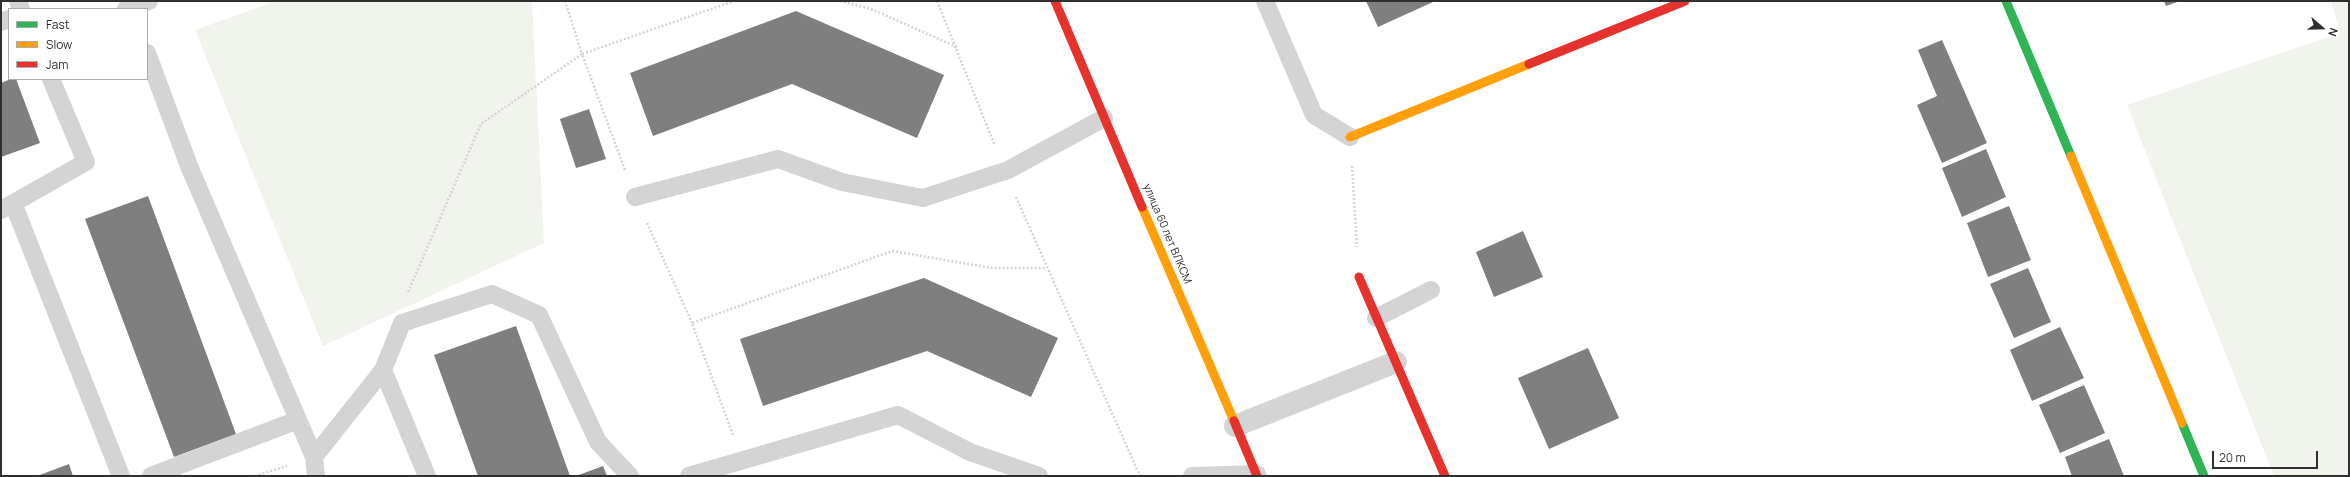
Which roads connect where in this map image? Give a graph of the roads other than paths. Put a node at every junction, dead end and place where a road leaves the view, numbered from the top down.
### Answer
1 (149, 1) edge
2 (1055, 1) edge
3 (1265, 1) edge
4 (1685, 1) edge
5 (2006, 1) edge
6 (129, 8) edge
7 (148, 56) edge
8 (51, 80) edge
9 (1104, 118) junction
10 (1350, 137) joint
11 (636, 197) road end
12 (7, 206) edge
13 (1359, 277) road end
14 (1431, 290) dead end
15 (1376, 318) junction
16 (1396, 362) junction
17 (383, 370) junction
18 (298, 420) junction
19 (1235, 426) junction
20 (314, 457) junction
21 (1257, 475) edge
22 (121, 476) edge
23 (151, 476) edge
24 (316, 476) edge
25 (426, 476) edge
26 (630, 476) edge
27 (689, 476) edge
28 (1039, 476) edge
29 (1192, 476) edge
30 (1445, 476) edge
31 (2204, 476) edge

1 - 6 lane
2 - 9 street, улица 60 лет ВЛКСМ
3 - 10 lane
4 - 10 street
5 - 31 street
7 - 18 lane
8 - 12 lane
9 - 11 lane
9 - 19 street, улица 60 лет ВЛКСМ
12 - 22 lane
13 - 15 street
14 - 15 lane
15 - 16 street
16 - 19 street
16 - 30 street
17 - 20 lane
17 - 25 lane
17 - 26 lane
18 - 20 lane
18 - 23 lane
19 - 21 street, улица 60 лет ВЛКСМ
20 - 24 lane
21 - 29 lane
27 - 28 lane

